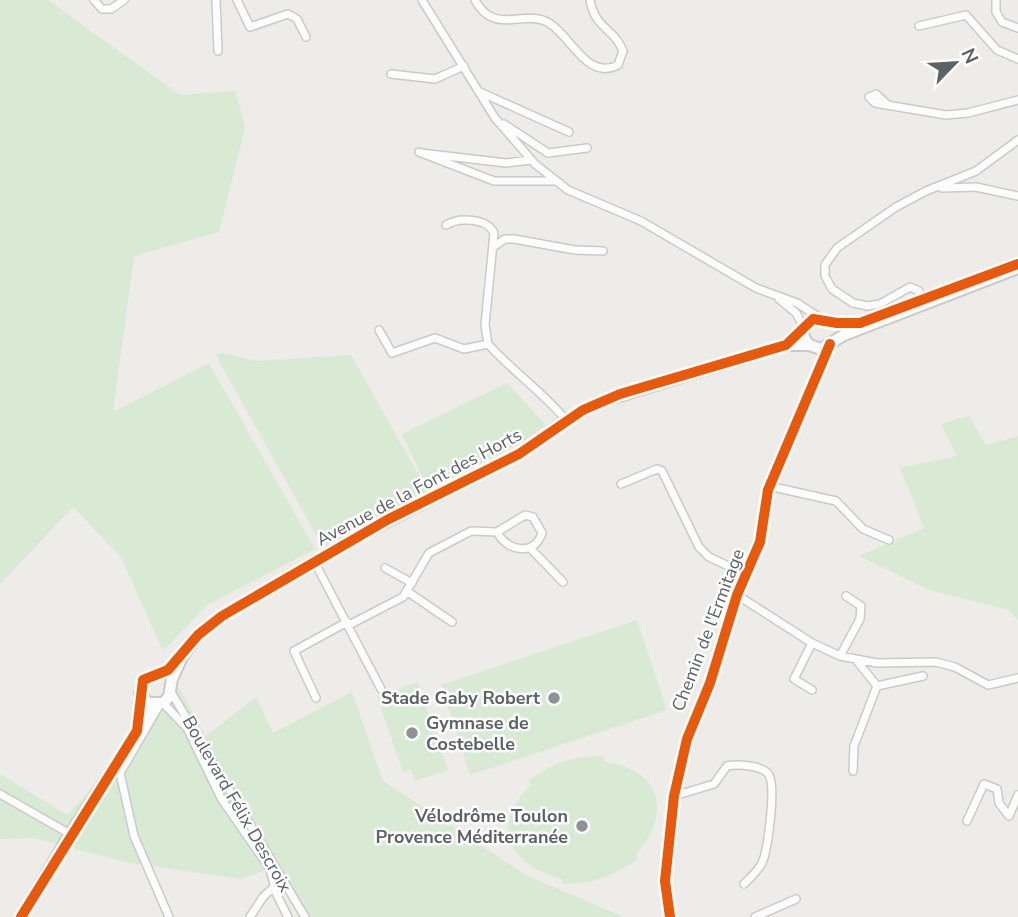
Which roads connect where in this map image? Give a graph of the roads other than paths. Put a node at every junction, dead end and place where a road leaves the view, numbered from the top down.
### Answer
1 (94, 0) edge
2 (124, 0) edge
3 (216, 0) edge
4 (237, 0) edge
5 (422, 0) edge
6 (475, 0) edge
7 (590, 0) edge
8 (996, 0) edge
9 (919, 26) dead end
10 (1018, 28) edge
11 (306, 37) dead end
12 (218, 51) dead end
13 (1018, 59) edge
14 (464, 66) junction
15 (391, 74) dead end
16 (479, 91) junction
17 (1018, 100) edge
18 (888, 105) dead end
19 (495, 118) junction
20 (569, 132) dead end
21 (1018, 141) edge
22 (587, 148) dead end
23 (531, 160) junction
24 (557, 181) junction
25 (938, 187) junction
26 (1018, 196) edge
27 (446, 225) dead end
28 (493, 247) junction
29 (603, 251) dead end
30 (1018, 266) edge
31 (778, 298) junction
32 (922, 300) junction
33 (894, 317) junction
34 (824, 319) junction
35 (804, 329) junction
36 (379, 330) dead end
37 (830, 343) junction
38 (488, 344) junction
39 (786, 345) junction
40 (812, 347) junction
41 (820, 365) junction
42 (566, 421) junction
43 (621, 484) dead end
44 (769, 486) junction
45 (497, 532) junction
46 (889, 540) dead end
47 (531, 550) junction
48 (315, 563) junction
49 (386, 568) dead end
50 (745, 574) junction
51 (563, 582) dead end
52 (412, 583) junction
53 (408, 592) junction
54 (737, 595) junction
55 (846, 596) dead end
56 (452, 622) dead end
57 (348, 624) junction
58 (812, 643) junction
59 (839, 656) junction
60 (182, 657) junction
61 (857, 661) junction
62 (159, 674) junction
63 (923, 676) dead end
64 (1018, 678) edge
65 (877, 686) junction
66 (171, 689) junction
67 (381, 689) dead end
68 (813, 690) dead end
69 (140, 693) junction
70 (316, 698) dead end
71 (159, 704) junction
72 (137, 731) junction
73 (853, 771) dead end
74 (0, 794) edge
75 (1018, 795) edge
76 (674, 796) junction
77 (967, 821) dead end
78 (70, 834) junction
79 (744, 884) dead end
80 (284, 885) junction
81 (274, 886) junction
82 (796, 899) dead end
83 (21, 917) edge
84 (169, 917) edge
85 (250, 917) edge
86 (288, 917) edge
87 (305, 917) edge
88 (670, 917) edge
89 (754, 917) edge

1 - 2 street
3 - 12 street
4 - 11 street
5 - 14 street
6 - 7 street
8 - 10 street
9 - 13 street
14 - 15 street
14 - 16 street
16 - 19 street
16 - 20 street
17 - 18 street
19 - 22 street
19 - 23 street
21 - 25 street
23 - 24 street
23 - 24 street
24 - 31 street
25 - 26 street
25 - 32 street
27 - 28 street
28 - 29 street
28 - 38 street
30 - 32 main road
30 - 33 main road
31 - 34 street
31 - 35 street
32 - 33 street
32 - 34 main road
33 - 37 main road
34 - 35 main road
34 - 37 main road
35 - 39 main road, Avenue de la Font des Horts
35 - 40 main road
36 - 38 street
37 - 40 main road
37 - 41 street, Chemin de l'Ermitage
38 - 42 street
39 - 40 main road, Avenue de la Font des Horts
39 - 42 main road, Avenue de la Font des Horts
40 - 41 street
41 - 44 street, Chemin de l'Ermitage
42 - 48 main road, Avenue de la Font des Horts
43 - 50 street
44 - 46 street
44 - 50 street, Chemin de l'Ermitage
45 - 47 street
45 - 47 street
45 - 52 street
47 - 51 street
48 - 57 street
48 - 60 main road, Avenue de la Font des Horts
49 - 52 street
50 - 54 street, Chemin de l'Ermitage
52 - 53 street
53 - 56 street
53 - 57 street
54 - 58 street
54 - 76 street, Chemin de l'Ermitage
55 - 59 street
57 - 67 street
57 - 70 street
58 - 59 street
58 - 68 street
59 - 61 street
60 - 62 main road, Avenue de la Font des Horts
60 - 66 main road, Avenue de la Font des Horts
61 - 64 street
61 - 65 street
62 - 66 main road
62 - 69 main road
63 - 65 street
65 - 73 street
66 - 71 main road
66 - 80 street, Boulevard Félix Descroix
69 - 71 main road
69 - 72 main road
71 - 72 main road
71 - 81 street, Boulevard Félix Descroix
71 - 84 street
72 - 78 main road
74 - 78 street
75 - 77 street
76 - 79 street
76 - 88 street, Chemin de l'Ermitage
78 - 83 main road
80 - 81 street
80 - 87 street, Boulevard Félix Descroix
81 - 85 street
81 - 86 street, Boulevard Félix Descroix
82 - 89 street

